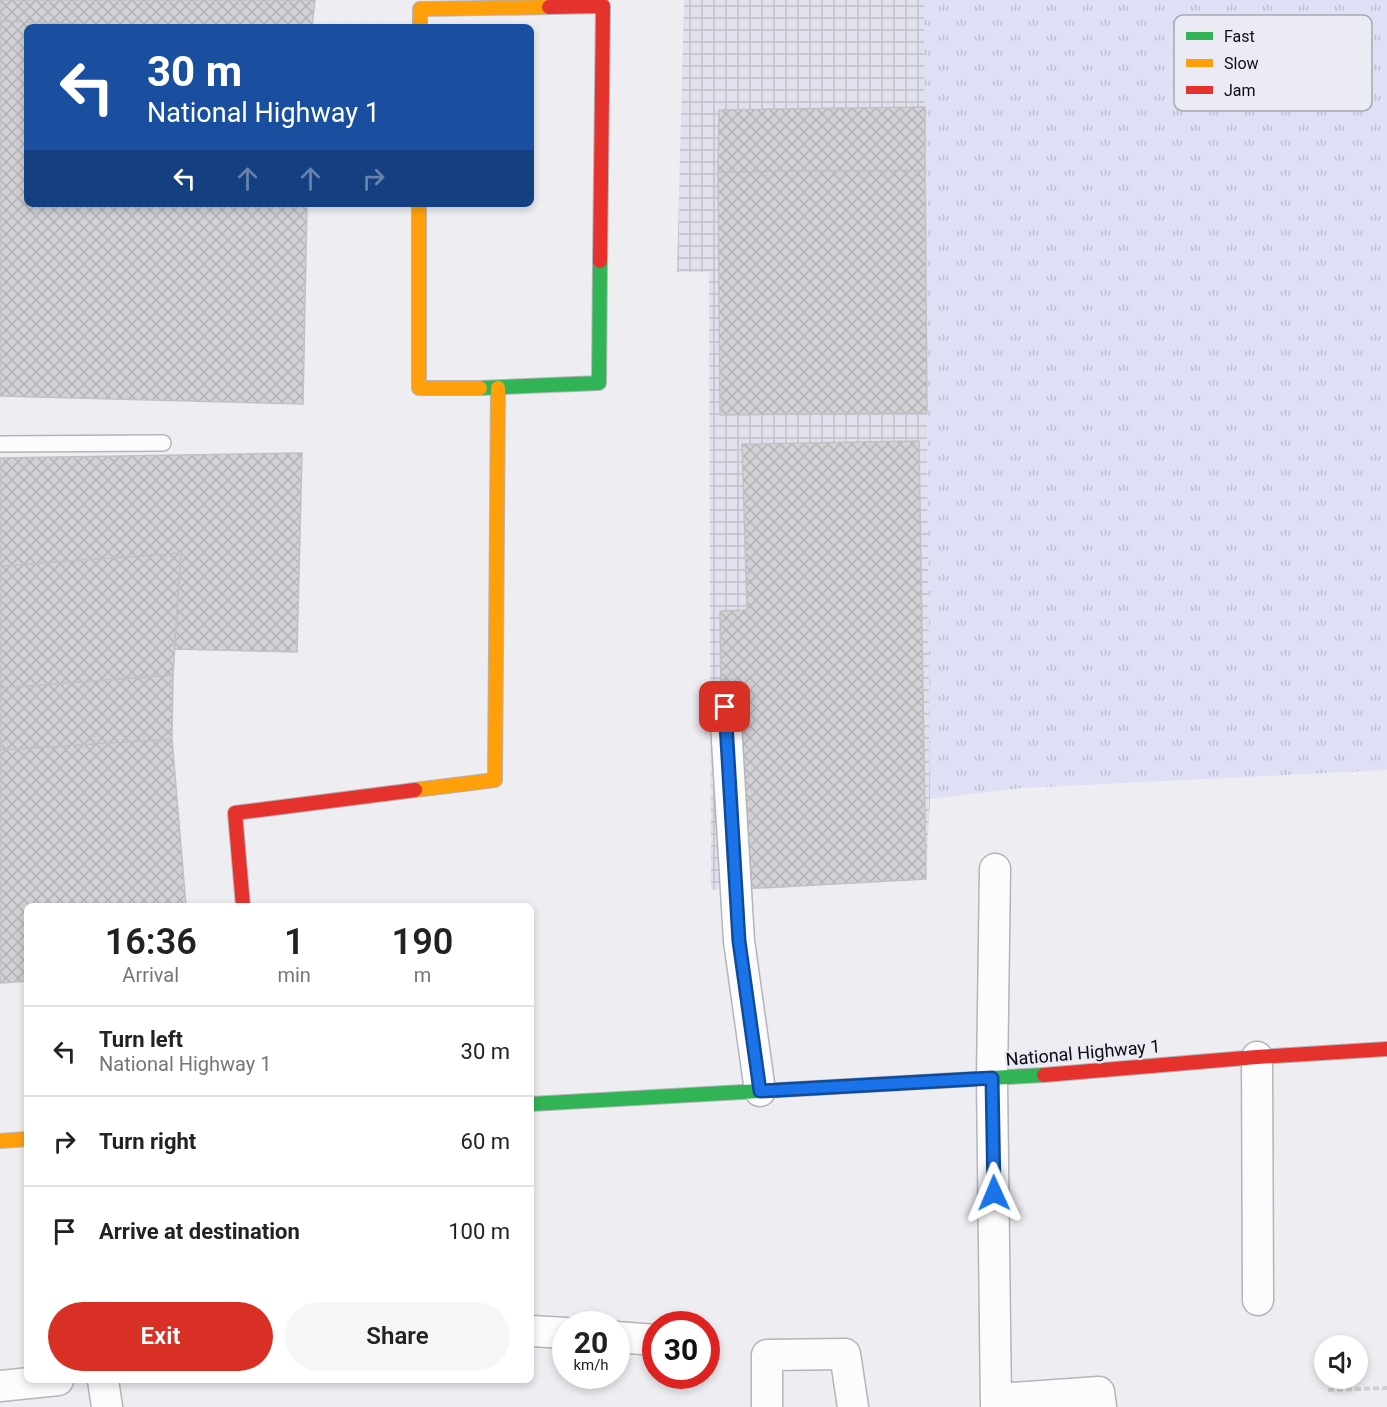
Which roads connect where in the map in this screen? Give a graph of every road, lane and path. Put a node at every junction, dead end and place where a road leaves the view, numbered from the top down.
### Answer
1 (420, 24) edge
2 (419, 207) edge
3 (498, 388) junction
4 (163, 443) dead end
5 (0, 444) edge
6 (725, 707) dead end
7 (995, 869) dead end
8 (243, 903) edge
9 (1387, 1049) edge
10 (1257, 1057) junction
11 (992, 1078) junction
12 (760, 1091) junction
13 (534, 1104) edge
14 (24, 1139) edge
15 (0, 1141) edge
16 (1258, 1299) dead end
17 (534, 1331) edge
18 (552, 1332) edge
19 (29, 1383) edge
20 (103, 1383) edge
21 (0, 1386) edge
22 (1387, 1388) edge
23 (1328, 1390) dead end
24 (996, 1403) edge
25 (107, 1407) edge
26 (766, 1407) edge
27 (853, 1407) edge
28 (1101, 1407) edge

1 - 3 main road
2 - 3 main road
3 - 8 main road
4 - 5 lane
6 - 12 street
7 - 11 street
9 - 10 main road, National Highway 1
10 - 11 main road, National Highway 1
10 - 16 street
11 - 12 main road, National Highway 1
11 - 24 street
12 - 13 main road, National Highway 1
14 - 15 main road
17 - 18 street
19 - 21 street
20 - 25 street
22 - 23 path
24 - 28 street
26 - 27 street

